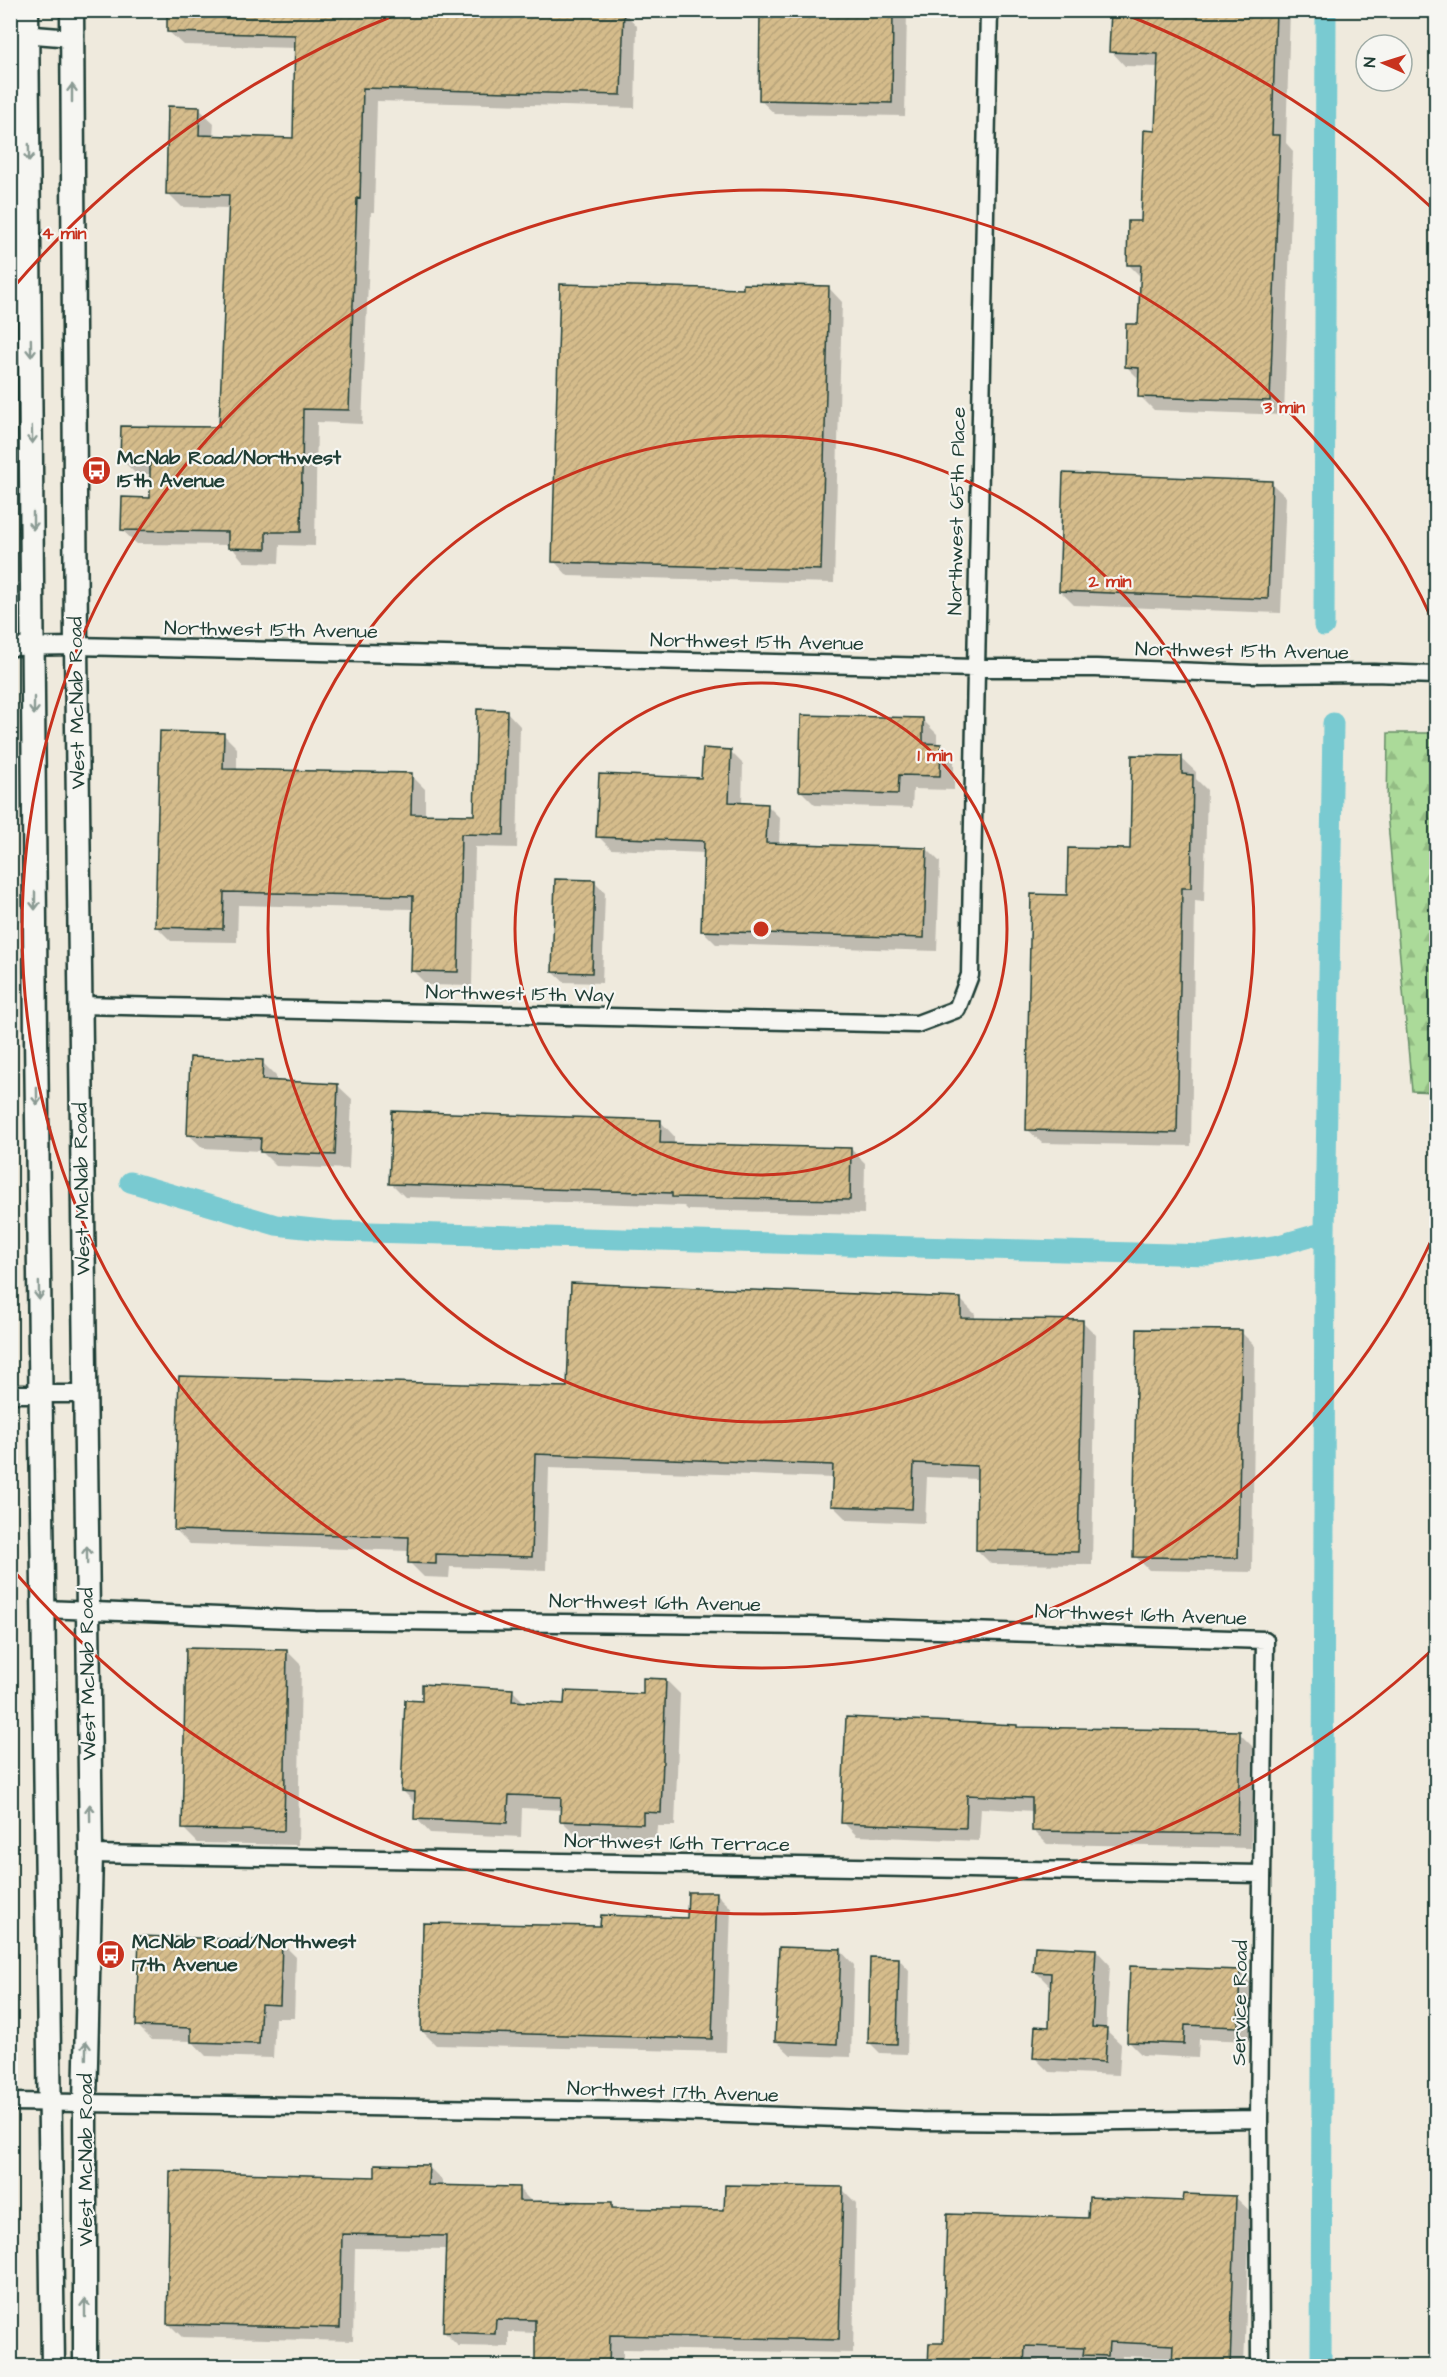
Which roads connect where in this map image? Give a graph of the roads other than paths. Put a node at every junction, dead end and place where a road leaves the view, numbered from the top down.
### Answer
1 (72, 10) edge
2 (988, 10) edge
3 (22, 25) edge
4 (72, 38) junction
5 (76, 646) junction
6 (10, 647) edge
7 (34, 648) junction
8 (975, 668) junction
9 (1437, 675) edge
10 (80, 1005) junction
11 (957, 1010) joint
12 (10, 1394) edge
13 (40, 1394) junction
14 (85, 1394) junction
15 (44, 1609) junction
16 (88, 1610) junction
17 (1265, 1640) joint
18 (91, 1854) junction
19 (1262, 1874) junction
20 (10, 2102) edge
21 (50, 2103) junction
22 (85, 2103) junction
23 (1259, 2119) junction
24 (52, 2367) edge
25 (85, 2367) edge
26 (1260, 2367) edge

1 - 4 main road, West McNab Road
2 - 8 street, Northwest 65th Place
3 - 4 street
3 -> 7 main road, West McNab Road
5 -> 4 main road, West McNab Road
5 - 7 street, Northwest 15th Avenue
5 - 8 street, Northwest 15th Avenue
5 - 10 main road, West McNab Road
6 - 7 street, Northwest 15th Avenue
7 -> 13 main road, West McNab Road
8 - 9 street, Northwest 15th Avenue
8 - 11 street, Northwest 65th Place
10 - 11 street, Northwest 15th Way
10 - 14 main road, West McNab Road
12 - 13 street
13 - 14 street
13 - 15 main road, West McNab Road
16 -> 14 main road, West McNab Road
15 - 16 street, Northwest 16th Avenue
15 - 21 main road, West McNab Road
16 - 17 street, Northwest 16th Avenue
18 -> 16 main road, West McNab Road
17 - 19 street, Service Road
18 - 19 street, Northwest 16th Terrace
22 -> 18 main road, West McNab Road
19 - 23 street, Service Road
20 - 21 street, Northwest 17th Avenue
21 - 22 street, Northwest 17th Avenue
21 - 24 main road, West McNab Road
22 - 23 street, Northwest 17th Avenue
25 -> 22 main road, West McNab Road
23 - 26 street, Service Road

